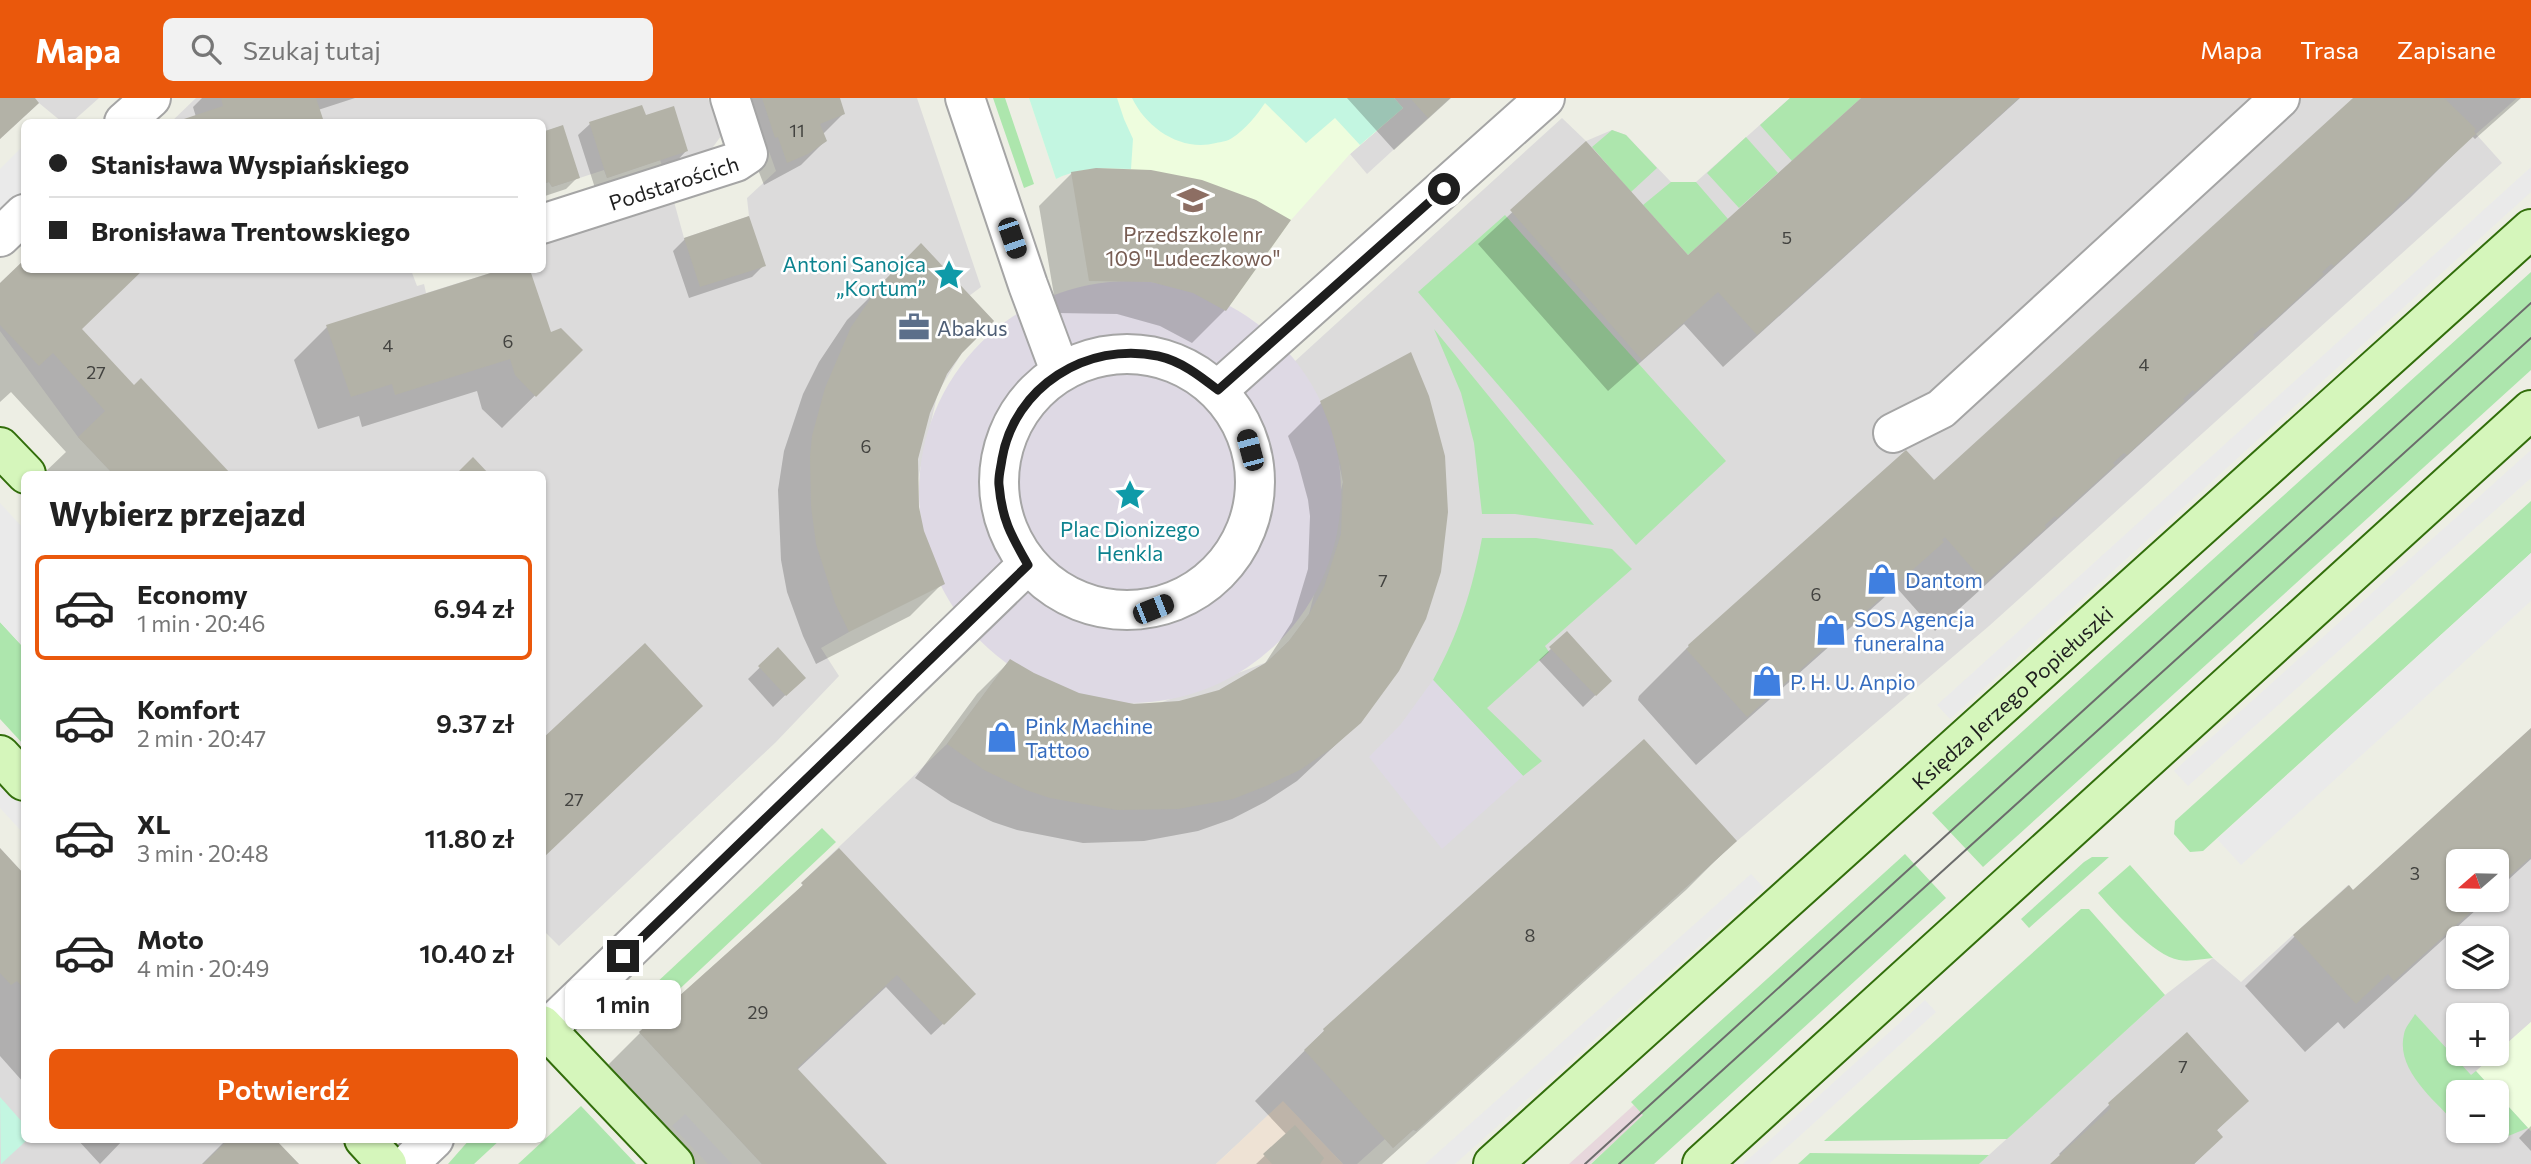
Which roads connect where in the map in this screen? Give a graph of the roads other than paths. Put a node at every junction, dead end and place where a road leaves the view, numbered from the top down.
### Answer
1 (150, 98) edge
2 (730, 98) edge
3 (965, 98) edge
4 (1545, 98) edge
5 (2280, 98) edge
6 (127, 119) edge
7 (21, 217) edge
8 (546, 222) edge
9 (2531, 229) edge
10 (0, 237) edge
11 (1060, 371) junction
12 (1218, 390) junction
13 (2531, 410) edge
14 (1893, 433) dead end
15 (0, 447) edge
16 (23, 471) edge
17 (1028, 565) junction
18 (0, 755) edge
19 (21, 778) edge
20 (546, 1027) edge
21 (546, 1031) edge
22 (368, 1143) edge
23 (430, 1143) edge
24 (387, 1164) edge
25 (408, 1164) edge
26 (674, 1164) edge
27 (1493, 1164) edge
28 (1702, 1164) edge

1 - 6 street
2 - 8 street, Podstarościch
3 - 11 street
4 - 12 street
5 - 14 street
7 - 10 street
9 - 27 main road, Księdza Jerzego Popiełuszki
11 - 12 street
11 - 17 street
12 - 17 street
13 - 28 main road
15 - 16 main road
17 - 20 street
18 - 19 main road
21 - 26 main road
22 - 24 main road
23 - 25 street

